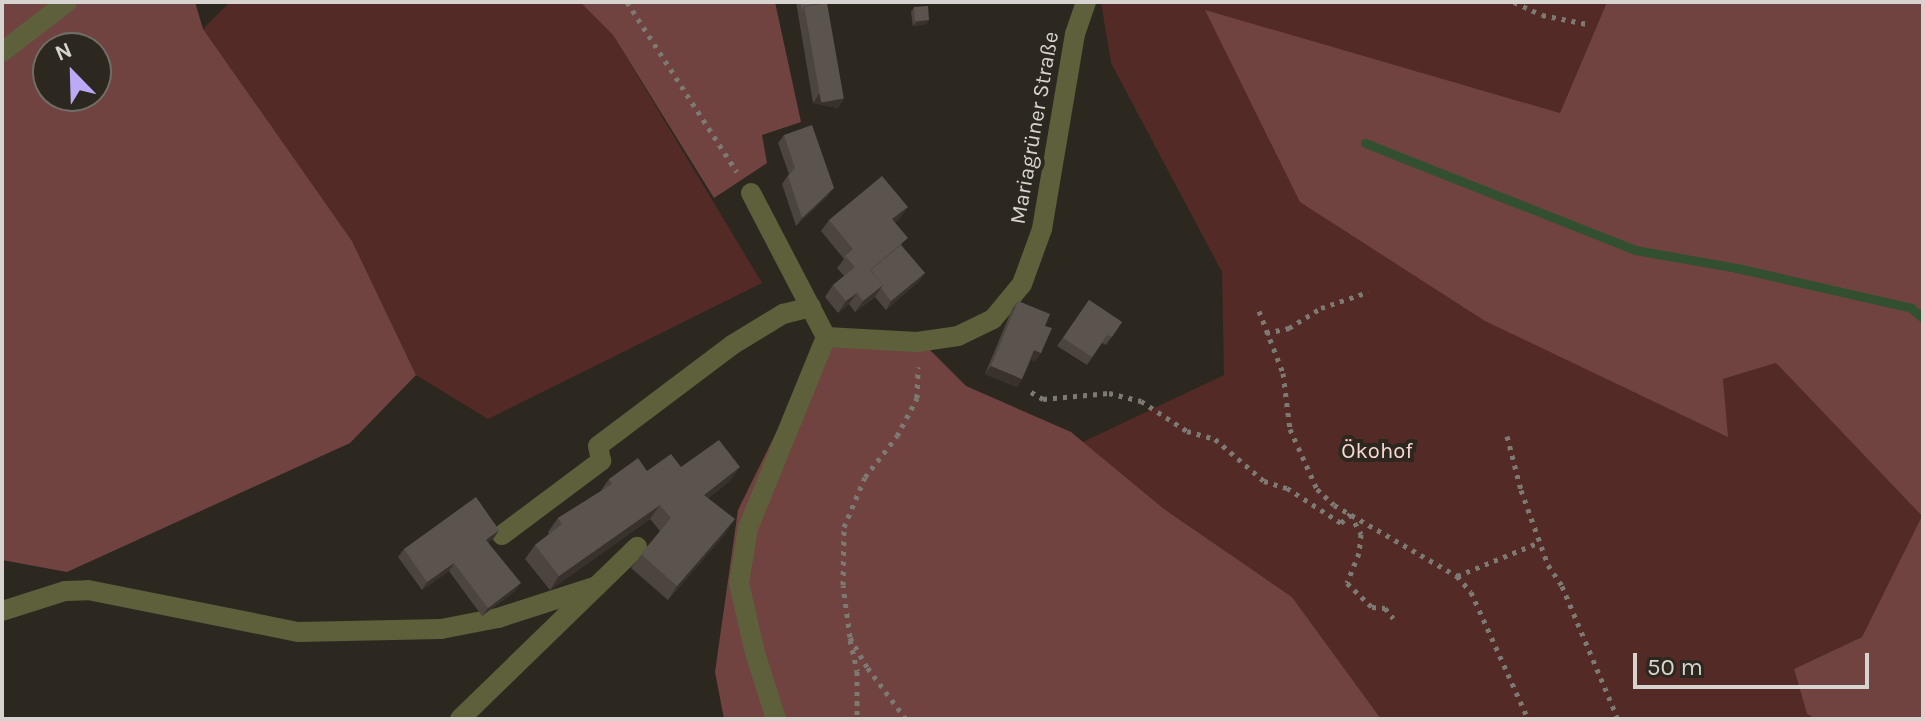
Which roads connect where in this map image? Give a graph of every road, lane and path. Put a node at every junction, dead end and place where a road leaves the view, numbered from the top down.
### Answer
1 (67, 2) edge
2 (627, 2) edge
3 (1086, 2) edge
4 (1514, 2) edge
5 (1587, 24) dead end
6 (2, 52) edge
7 (751, 193) joint
8 (1368, 292) dead end
9 (811, 307) junction
10 (1259, 311) dead end
11 (1265, 334) junction
12 (826, 337) junction
13 (913, 342) junction
14 (1031, 392) dead end
15 (1507, 436) dead end
16 (1350, 514) junction
17 (502, 535) edge
18 (1540, 542) junction
19 (637, 547) edge
20 (1457, 576) junction
21 (597, 586) junction
22 (2, 611) edge
23 (1393, 618) dead end
24 (849, 639) dead end
25 (1617, 717) edge
26 (460, 719) edge
27 (776, 719) edge
28 (857, 719) edge
29 (906, 719) edge
30 (1528, 719) edge

1 - 6 street
2 - 7 path
3 - 13 street, Mariagrüner Straße
4 - 5 path
7 - 9 street
8 - 11 path
9 - 12 street
9 - 17 street
10 - 11 path
11 - 16 path
12 - 13 street, Mariagrüner Straße
12 - 27 street
13 - 29 path
14 - 16 path
15 - 18 path
16 - 20 path
16 - 23 path
18 - 20 path
18 - 25 path
19 - 21 street
20 - 30 path
21 - 22 street
21 - 26 street
24 - 28 path

